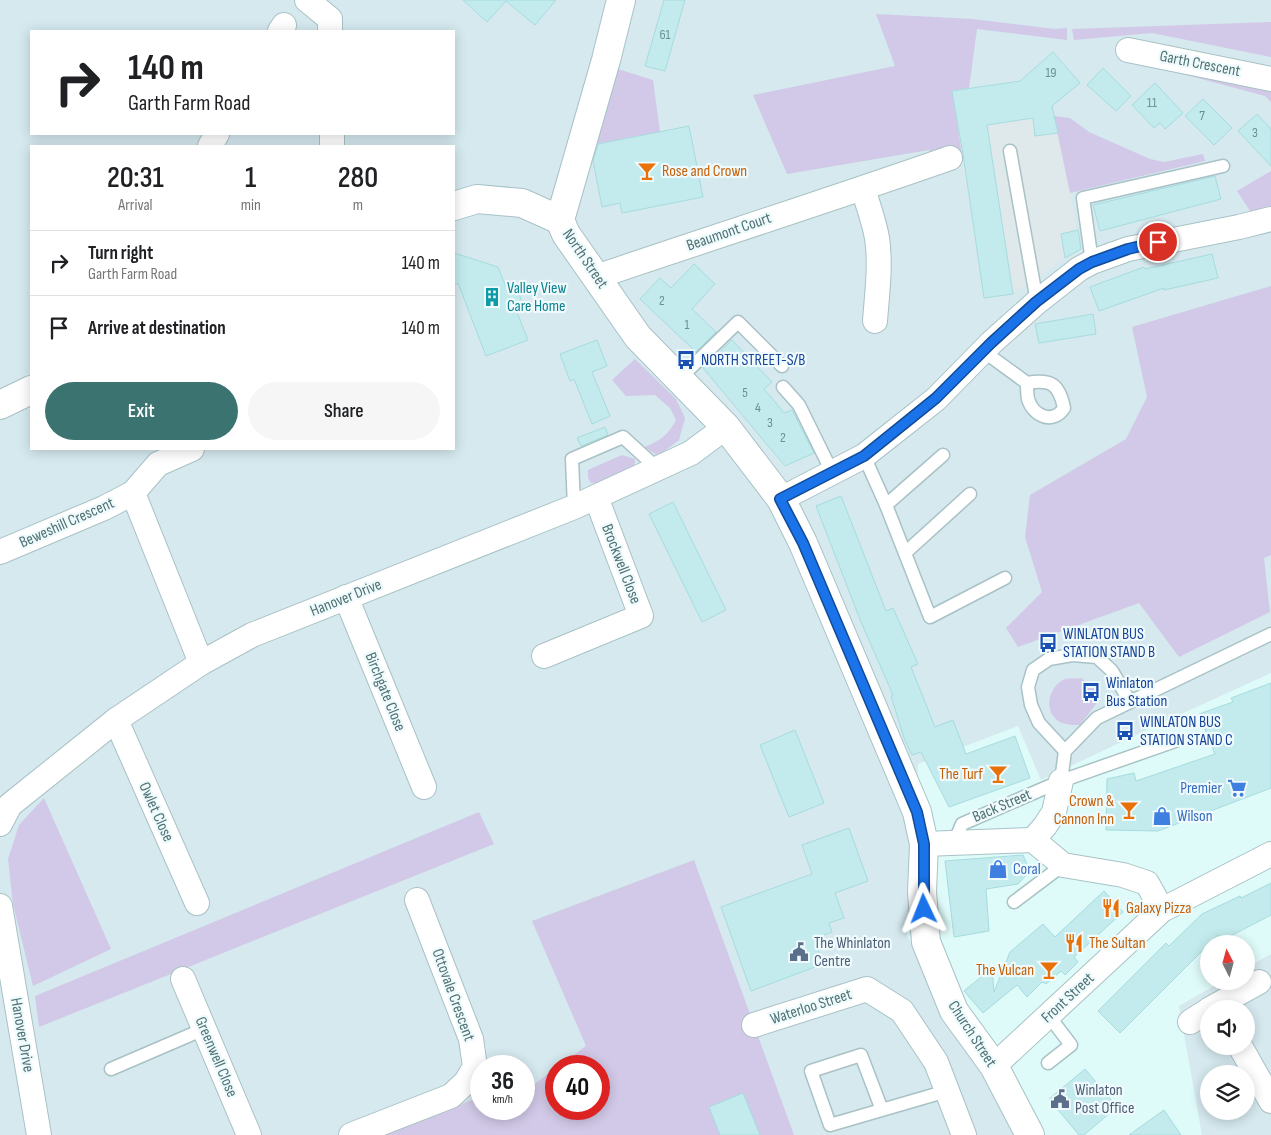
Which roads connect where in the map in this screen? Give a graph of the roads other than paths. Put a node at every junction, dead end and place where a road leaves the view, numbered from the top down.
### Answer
1 (307, 0) edge
2 (621, 0) edge
3 (330, 30) edge
4 (1128, 50) dead end
5 (1271, 80) edge
6 (1010, 151) dead end
7 (950, 158) dead end
8 (1223, 166) dead end
9 (862, 189) junction
10 (455, 206) edge
11 (1271, 219) edge
12 (560, 220) junction
13 (1092, 262) junction
14 (596, 277) junction
15 (1036, 302) junction
16 (875, 321) dead end
17 (983, 351) junction
18 (782, 366) dead end
19 (679, 379) junction
20 (1027, 383) dead end
21 (783, 387) dead end
22 (30, 390) edge
23 (0, 405) edge
24 (726, 427) junction
25 (190, 450) edge
26 (943, 455) dead end
27 (864, 456) junction
28 (658, 468) junction
29 (832, 472) junction
30 (774, 491) junction
31 (133, 493) junction
32 (970, 494) dead end
33 (596, 497) junction
34 (886, 505) junction
35 (574, 507) junction
36 (0, 552) edge
37 (905, 553) junction
38 (1005, 578) dead end
39 (346, 597) junction
40 (1271, 634) edge
41 (544, 656) dead end
42 (201, 663) junction
43 (1130, 702) junction
44 (116, 720) junction
45 (1178, 740) dead end
46 (1065, 751) junction
47 (1061, 781) junction
48 (424, 786) dead end
49 (0, 824) edge
50 (1033, 840) junction
51 (954, 842) junction
52 (924, 844) junction
53 (1271, 854) edge
54 (1063, 865) junction
55 (417, 900) dead end
56 (1014, 902) dead end
57 (197, 903) dead end
58 (0, 906) edge
59 (1162, 910) junction
60 (183, 979) dead end
61 (1259, 982) dead end
62 (1228, 1000) edge
63 (1049, 1016) junction
64 (754, 1025) dead end
65 (204, 1030) junction
66 (1250, 1055) edge
67 (1048, 1064) dead end
68 (994, 1066) junction
69 (1263, 1067) edge
70 (111, 1070) dead end
71 (947, 1091) junction
72 (1271, 1101) edge
73 (882, 1110) junction
74 (38, 1135) edge
75 (249, 1135) edge
76 (351, 1135) edge
77 (964, 1135) edge
78 (1030, 1135) edge

1 - 3 street
2 - 12 street, North Street
4 - 5 street, Garth Crescent
6 - 15 lane
7 - 9 street, Beaumont Court
8 - 13 lane
9 - 14 street, Beaumont Court
9 - 16 street
10 - 12 street
11 - 13 street
12 - 14 street, North Street
13 - 15 street
14 - 19 street, North Street
15 - 17 street
17 - 20 lane
17 - 27 street
18 - 19 lane
19 - 24 street, North Street
21 - 29 lane
22 - 23 street
24 - 28 street, Hanover Drive
24 - 30 street, Church Street
25 - 31 street
26 - 34 lane
27 - 29 street
27 - 34 lane
28 - 33 street, Hanover Drive
28 - 35 lane
29 - 30 street
30 - 52 street, Church Street
31 - 36 street, Beweshill Crescent
31 - 42 street
32 - 37 lane
33 - 35 street, Hanover Drive
33 - 41 street, Brockwell Close
34 - 37 lane
35 - 39 street, Hanover Drive
37 - 38 lane
39 - 42 street, Hanover Drive
39 - 48 street, Birchgate Close
40 - 43 lane
42 - 44 street, Hanover Drive
43 - 46 lane
43 - 46 lane
44 - 49 street, Hanover Drive
44 - 57 street, Owlet Close
45 - 47 lane, Back Street
46 - 47 lane
47 - 50 street, Back Street
47 - 51 lane, Back Street
50 - 51 street
50 - 54 street
51 - 52 street
52 - 68 street, Church Street
53 - 59 street, Front Street
54 - 56 lane
54 - 59 street
55 - 76 street, Ottovale Crescent
58 - 74 street, Hanover Drive
59 - 63 street, Front Street
60 - 65 street, Greenwell Close
61 - 62 street
63 - 67 lane
63 - 68 street, Front Street
64 - 71 street, Waterloo Street
65 - 70 lane
65 - 75 street, Greenwell Close
66 - 69 street
68 - 78 street, Church Street
69 - 72 street
71 - 73 lane
71 - 77 street, Waterloo Street
73 - 73 lane

